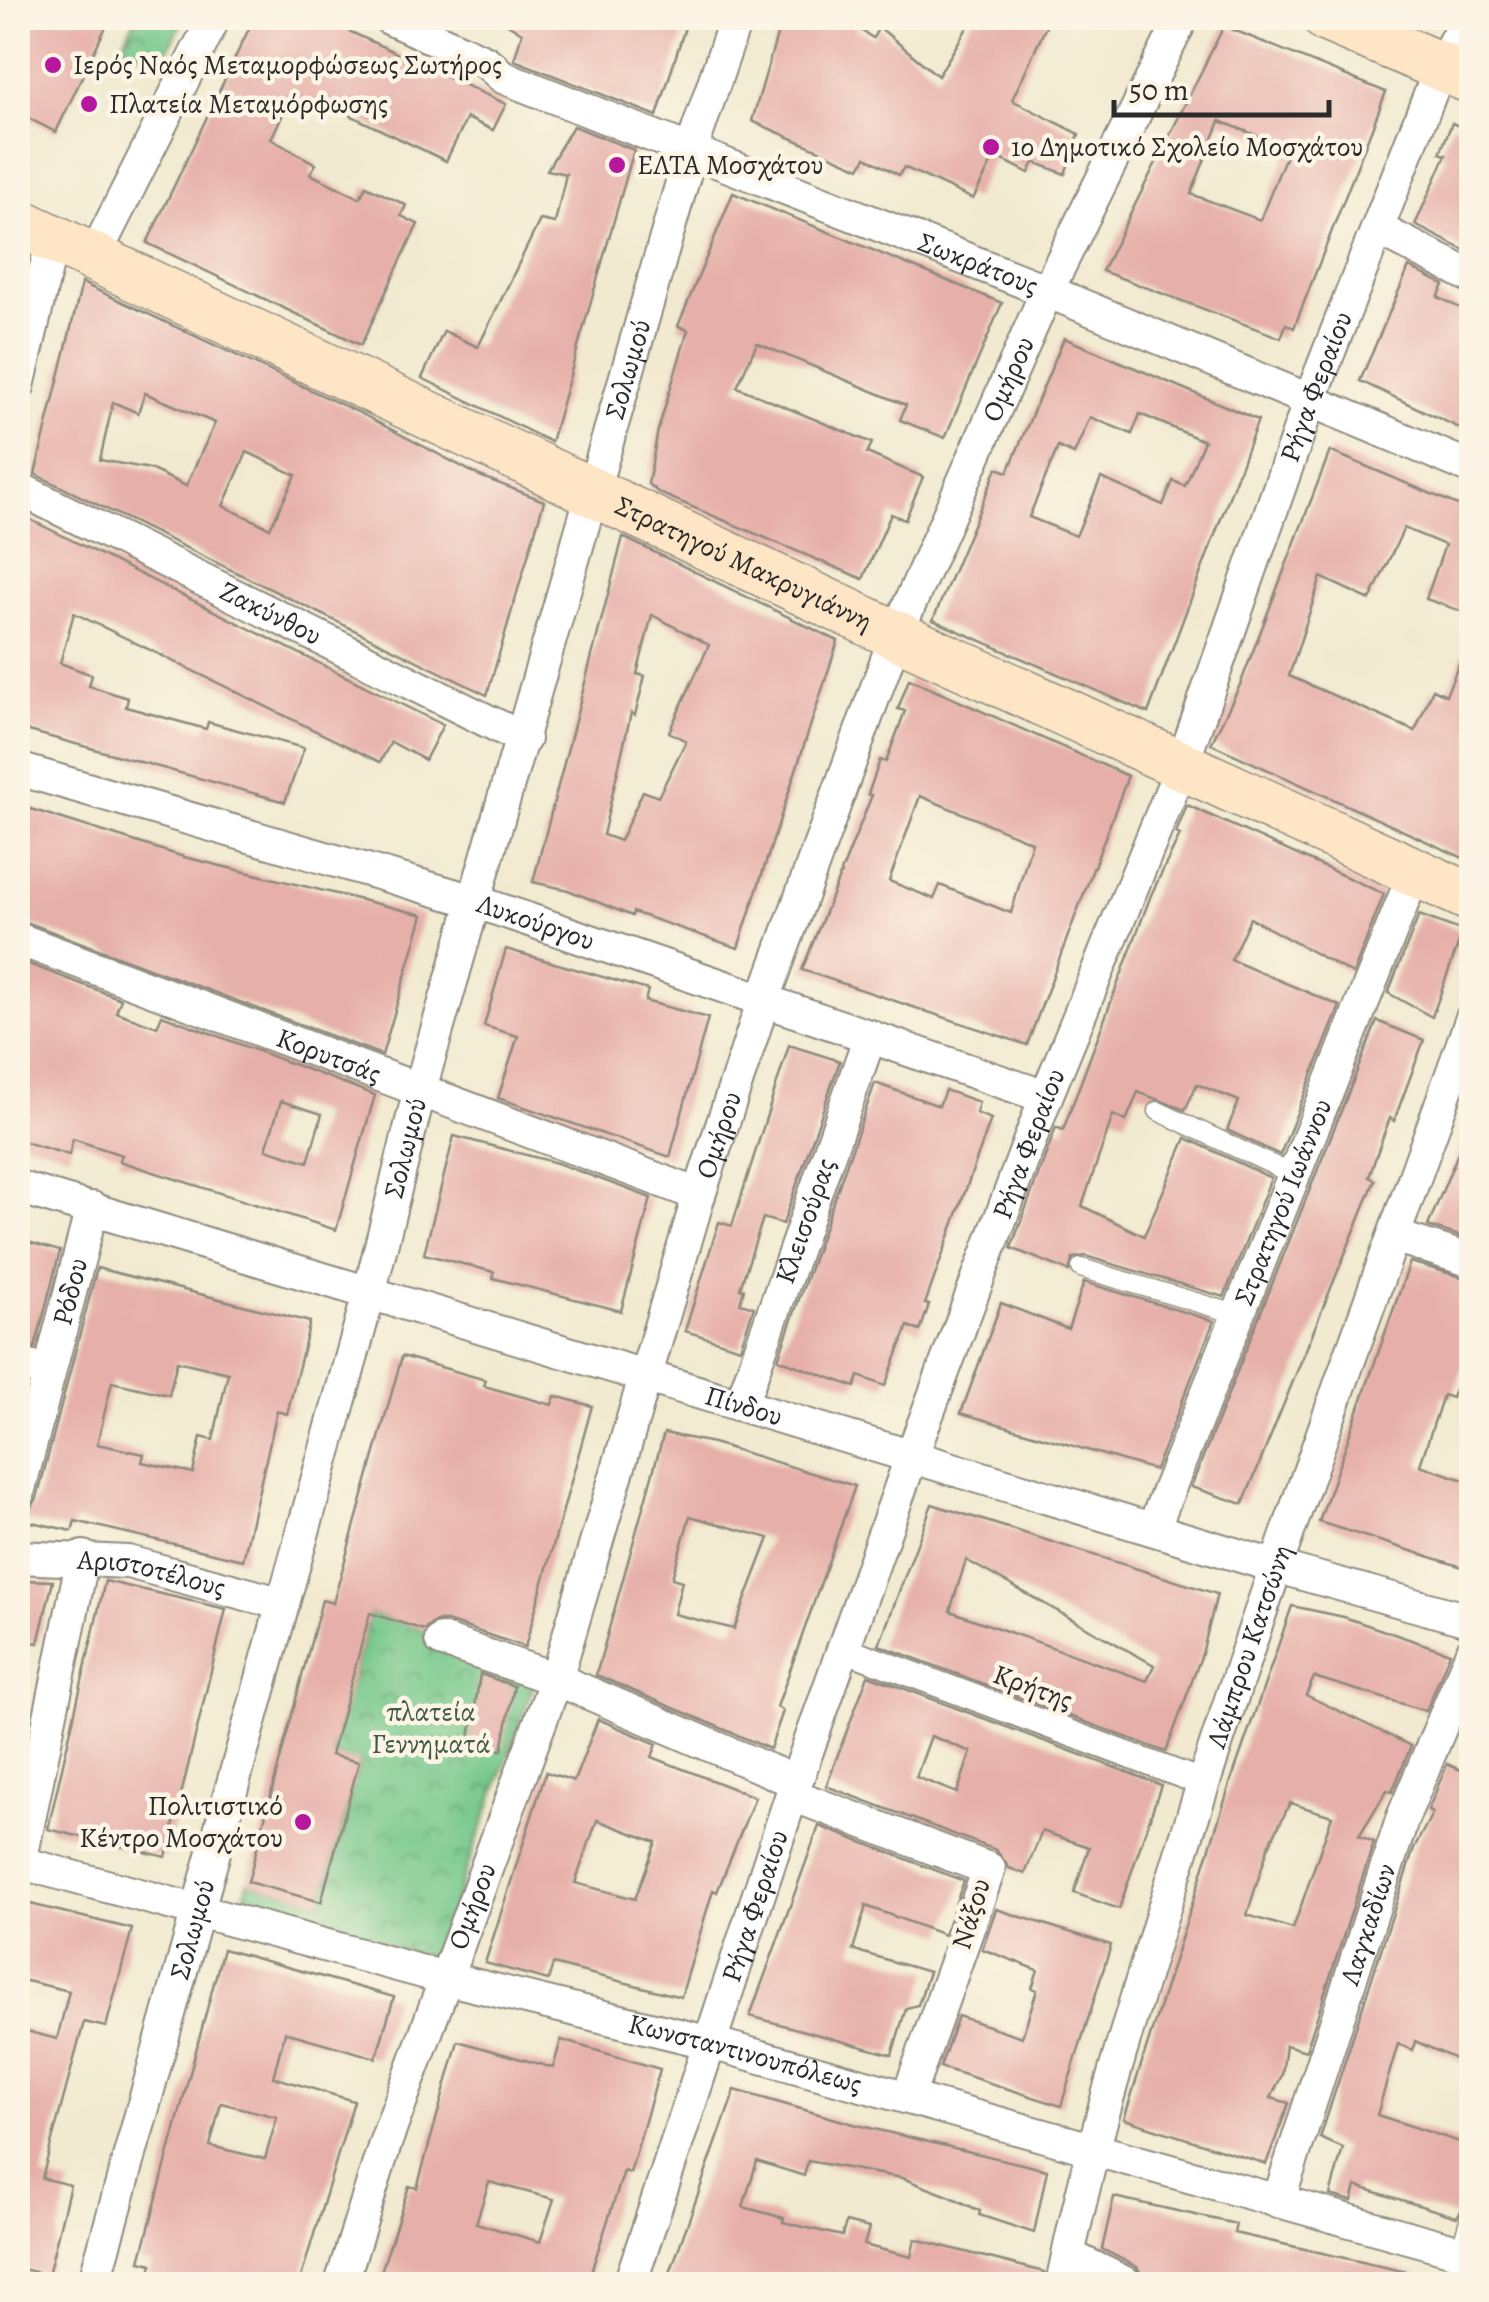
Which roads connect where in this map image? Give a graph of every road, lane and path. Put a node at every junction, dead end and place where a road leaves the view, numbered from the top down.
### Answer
1 (214, 18) edge
2 (389, 18) edge
3 (736, 18) edge
4 (1182, 18) edge
5 (1327, 18) edge
6 (1468, 18) edge
7 (1456, 73) edge
8 (692, 148) junction
9 (1378, 229) junction
10 (55, 239) edge
11 (1472, 277) edge
12 (1047, 291) junction
13 (18, 386) edge
14 (1310, 400) junction
15 (1472, 468) edge
16 (18, 488) edge
17 (594, 494) junction
18 (896, 635) junction
19 (524, 739) junction
20 (1182, 764) junction
21 (18, 769) edge
22 (1414, 871) junction
23 (1472, 898) edge
24 (474, 901) junction
25 (18, 939) edge
26 (764, 999) junction
27 (1472, 1018) edge
28 (870, 1036) junction
29 (420, 1089) junction
30 (1046, 1096) junction
31 (1158, 1110) dead end
32 (1294, 1175) junction
33 (18, 1187) edge
34 (699, 1194) junction
35 (92, 1208) junction
36 (1394, 1236) junction
37 (1472, 1261) edge
38 (1081, 1268) dead end
39 (369, 1294) junction
40 (1238, 1315) junction
41 (33, 1368) edge
42 (644, 1377) junction
43 (741, 1405) junction
44 (912, 1455) junction
45 (18, 1493) edge
46 (1153, 1529) junction
47 (18, 1557) edge
48 (84, 1557) junction
49 (1274, 1566) junction
50 (283, 1604) junction
51 (1472, 1621) edge
52 (441, 1640) dead end
53 (842, 1648) junction
54 (1472, 1652) edge
55 (556, 1679) junction
56 (1203, 1782) junction
57 (794, 1788) junction
58 (19, 1862) edge
59 (200, 1910) junction
60 (446, 1978) junction
61 (712, 2043) junction
62 (908, 2098) junction
63 (1089, 2150) junction
64 (1278, 2202) junction
65 (1472, 2210) edge
66 (1466, 2253) edge
67 (1065, 2270) edge
68 (94, 2284) edge
69 (341, 2284) edge
70 (630, 2284) edge
71 (1127, 2284) edge

1 - 10 street
2 - 8 street, Σωκράτους
3 - 8 street, Σολωμού
4 - 12 street, Ομήρου
5 - 7 main road
6 - 7 street, Ρήγα Φεραίου
7 - 9 street, Ρήγα Φεραίου
8 - 12 street, Σωκράτους
8 - 17 street, Σολωμού
9 - 11 street
9 - 14 street, Ρήγα Φεραίου
10 - 13 street
10 - 17 main road, Στρατηγού Μακρυγιάννη
12 - 14 street, Σωκράτους
12 - 18 street, Ομήρου
14 - 15 street, Σωκράτους
14 - 20 street, Ρήγα Φεραίου
16 - 19 street, Ζακύνθου
17 - 18 main road, Στρατηγού Μακρυγιάννη
17 - 19 street, Σολωμού
18 - 20 main road, Στρατηγού Μακρυγιάννη
18 - 26 street, Ομήρου
19 - 24 street, Σολωμού
20 - 22 main road, Στρατηγού Μακρυγιάννη
20 - 30 street, Ρήγα Φεραίου
21 - 24 street, Λυκούργου
22 - 23 main road, Στρατηγού Μακρυγιάννη
22 - 32 street, Στρατηγού Ιωάννου
24 - 26 street, Λυκούργου
24 - 29 street, Σολωμού
25 - 29 street, Κορυτσάς
26 - 28 street, Λυκούργου
26 - 34 street, Ομήρου
27 - 36 street, Λάμπρου Κατσώνη
28 - 30 street, Λυκούργου
28 - 43 street, Κλεισούρας
29 - 34 street, Κορυτσάς
29 - 39 street, Σολωμού
30 - 44 street, Ρήγα Φεραίου
31 - 32 lane
32 - 40 street, Στρατηγού Ιωάννου
33 - 35 street, Πίνδου
34 - 42 street, Ομήρου
35 - 39 street, Πίνδου
35 - 41 street, Ρόδου
36 - 37 street
36 - 49 street, Λάμπρου Κατσώνη
38 - 40 lane
39 - 42 street, Πίνδου
39 - 50 street, Σολωμού
40 - 46 street, Στρατηγού Ιωάννου
41 - 45 street, Ρόδου
42 - 43 street, Πίνδου
42 - 55 street, Ομήρου
43 - 44 street, Πίνδου
44 - 46 street, Πίνδου
44 - 53 street, Ρήγα Φεραίου
46 - 49 street, Πίνδου
47 - 48 street, Αριστοτέλους
48 - 50 street, Αριστοτέλους
48 - 58 street
49 - 51 street, Πίνδου
49 - 56 street, Λάμπρου Κατσώνη
50 - 59 street, Σολωμού
52 - 55 street, Νάξου
53 - 56 street, Κρήτης
53 - 57 street, Ρήγα Φεραίου
54 - 64 street, Λαγκαδίων
55 - 57 street, Νάξου
55 - 60 street, Ομήρου
56 - 63 street, Λάμπρου Κατσώνη
57 - 61 street, Ρήγα Φεραίου
57 - 62 street, Νάξου
58 - 59 street, Κωνσταντινουπόλεως
59 - 60 street, Κωνσταντινουπόλεως
59 - 68 street, Σολωμού
60 - 61 street, Κωνσταντινουπόλεως
60 - 69 street, Ομήρου
61 - 62 street, Κωνσταντινουπόλεως
61 - 70 street, Ρήγα Φεραίου
62 - 63 street, Κωνσταντινουπόλεως
63 - 64 street, Κωνσταντινουπόλεως
63 - 67 street, Λάμπρου Κατσώνη
64 - 66 street, Κωνσταντινουπόλεως
65 - 66 lane
67 - 71 street

